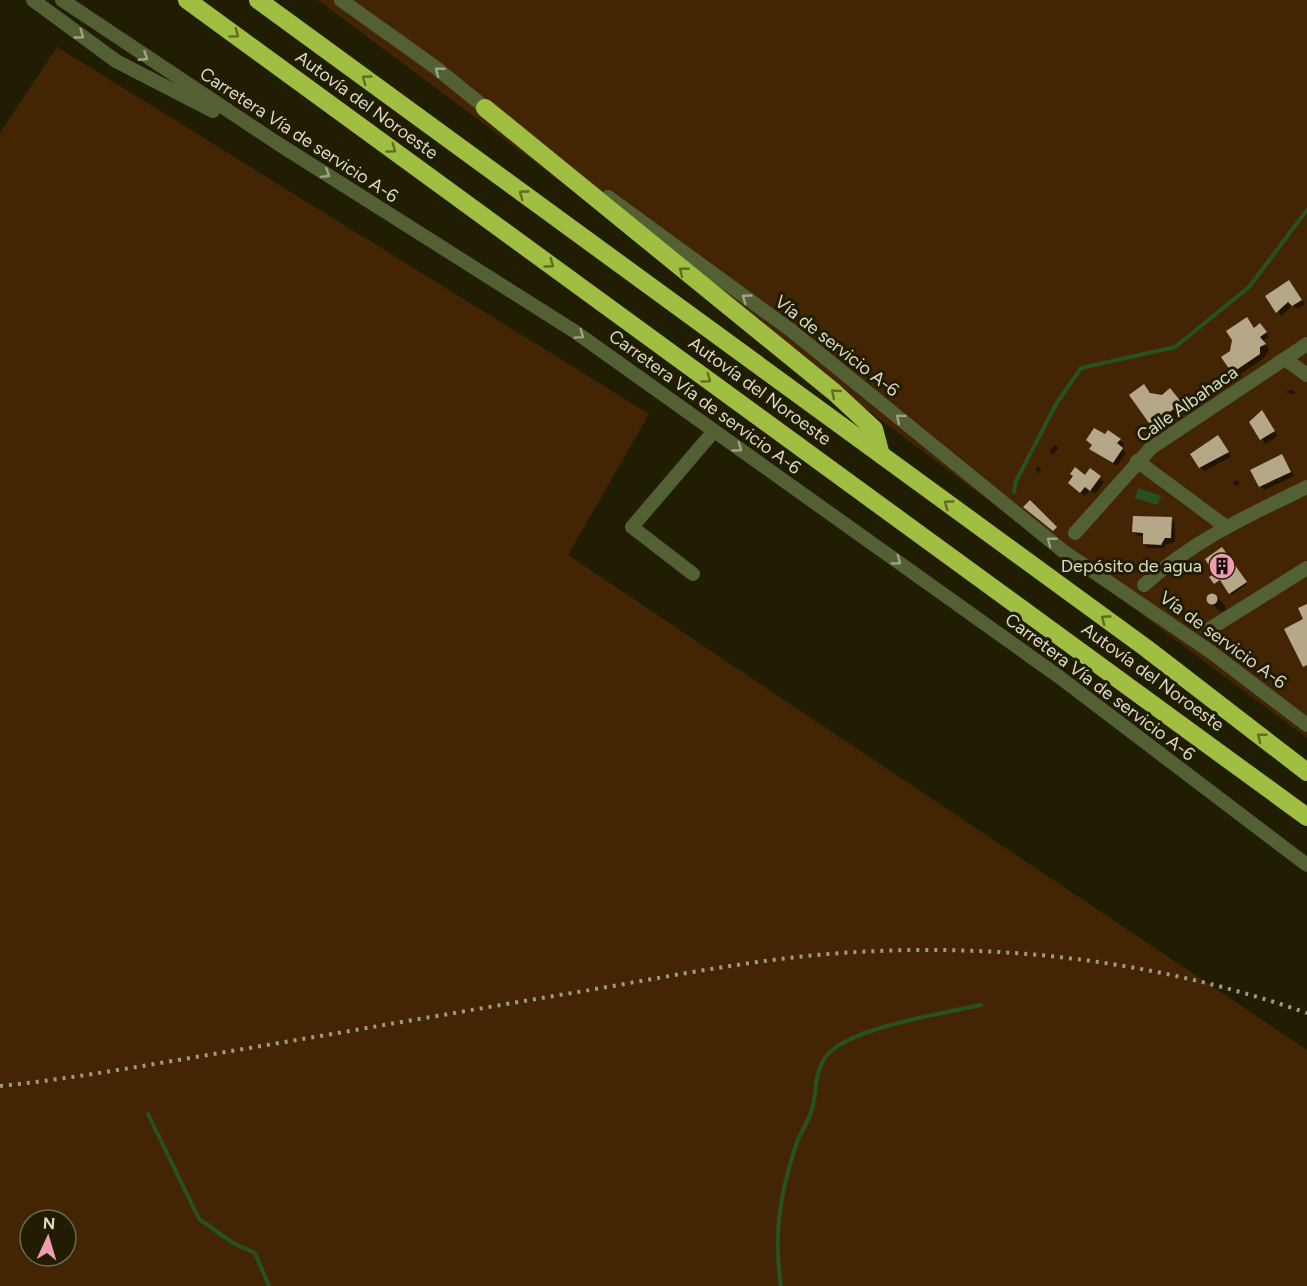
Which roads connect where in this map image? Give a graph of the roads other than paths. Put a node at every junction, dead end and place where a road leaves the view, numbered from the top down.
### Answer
1 (33, 0) edge
2 (62, 0) edge
3 (187, 0) edge
4 (258, 0) edge
5 (341, 0) edge
6 (485, 108) junction
7 (277, 143) junction
8 (1307, 344) edge
9 (1285, 358) junction
10 (1307, 375) edge
11 (714, 431) junction
12 (881, 454) junction
13 (1137, 461) junction
14 (1307, 487) edge
15 (1225, 526) junction
16 (1075, 533) dead end
17 (1307, 568) edge
18 (693, 574) dead end
19 (1144, 585) dead end
20 (1208, 630) dead end
21 (1307, 726) edge
22 (1307, 772) edge
23 (1307, 817) edge
24 (1307, 865) edge

1 -> 7 street
2 -> 7 street, Carretera Vía de servicio A-6
3 -> 23 highway, Autovía del Noroeste
12 -> 4 highway, Autovía del Noroeste
6 -> 5 street, Vía de servicio A-6
12 -> 6 highway
21 -> 6 street, Vía de servicio A-6
7 -> 11 street, Carretera Vía de servicio A-6
8 - 9 street, Calle Albahaca
9 - 10 street
9 - 13 street, Calle Albahaca
11 - 18 street
11 -> 24 street, Carretera Vía de servicio A-6
22 -> 12 highway, Autovía del Noroeste
13 - 15 street
13 - 16 street, Calle Albahaca
14 - 15 street
15 - 19 street
17 - 20 street

